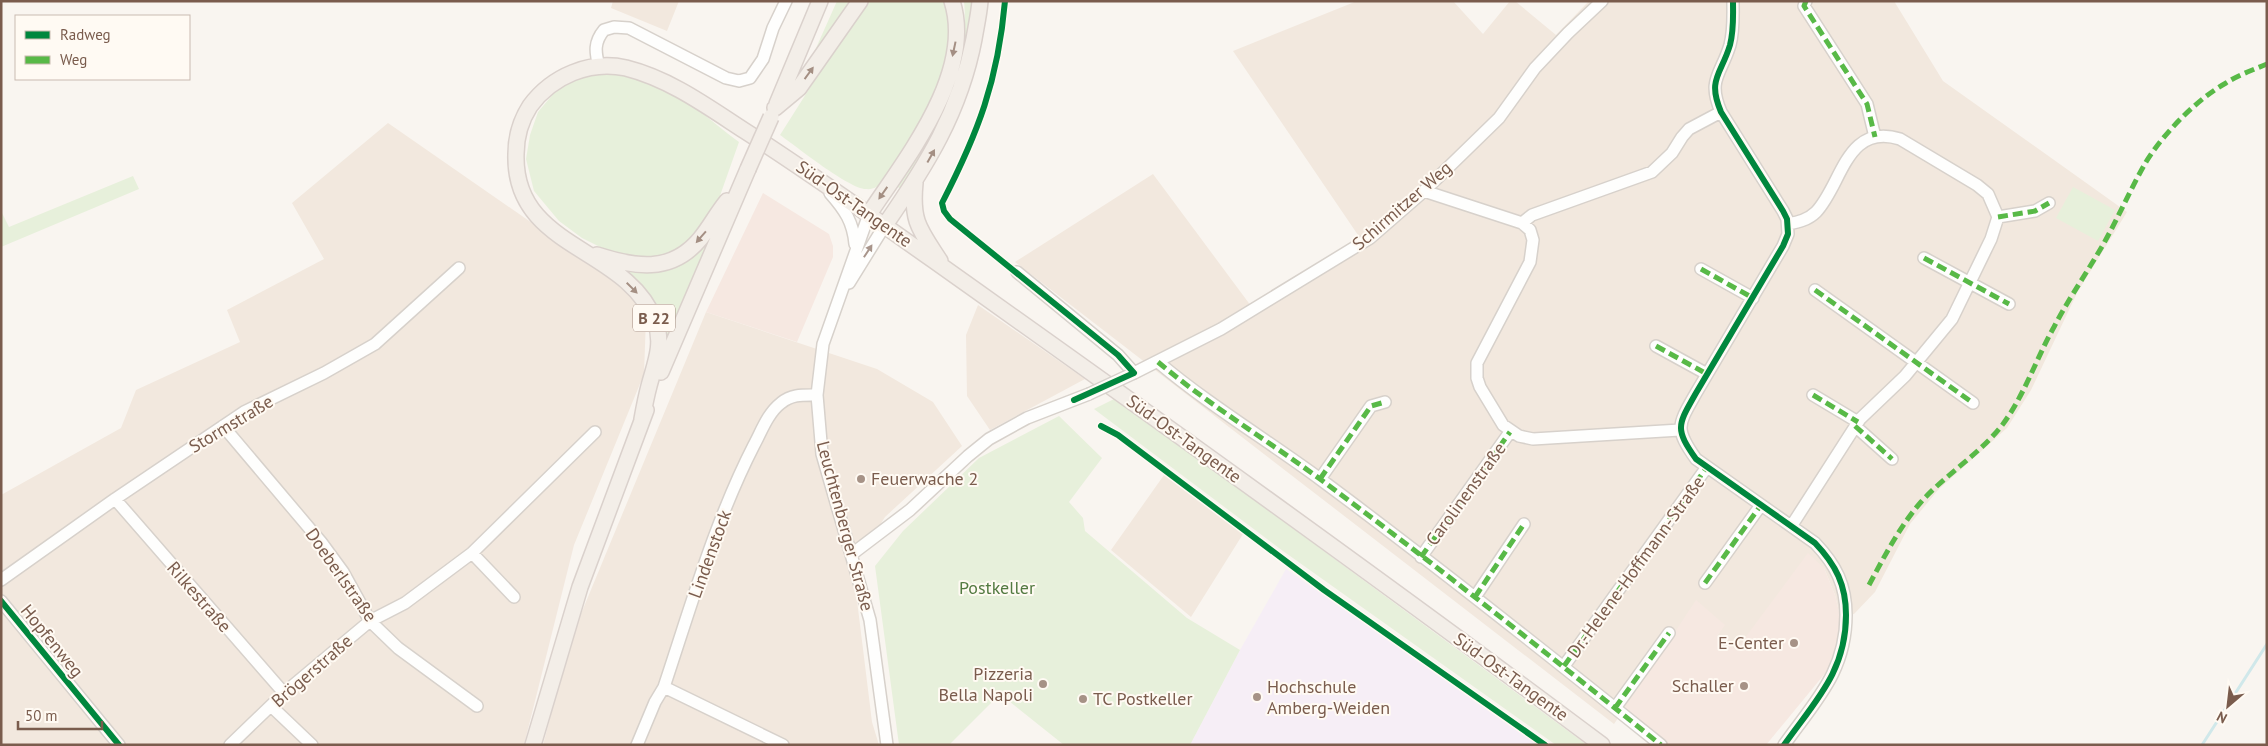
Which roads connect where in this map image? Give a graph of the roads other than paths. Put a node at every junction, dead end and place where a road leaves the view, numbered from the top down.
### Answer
1 (786, 1) edge
2 (820, 1) edge
3 (860, 1) edge
4 (952, 1) edge
5 (980, 1) edge
6 (1602, 1) edge
7 (1733, 1) edge
8 (1806, 1) edge
9 (599, 66) junction
10 (773, 112) junction
11 (1721, 112) junction
12 (1875, 137) junction
13 (821, 182) junction
14 (915, 183) junction
15 (741, 185) junction
16 (1424, 191) junction
17 (2049, 203) dead end
18 (869, 214) junction
19 (1998, 217) junction
20 (1522, 223) junction
21 (1788, 224) junction
22 (885, 225) junction
23 (856, 248) junction
24 (579, 249) junction
25 (1924, 258) dead end
26 (459, 268) dead end
27 (945, 268) junction
28 (1701, 270) dead end
29 (1017, 272) dead end
30 (1970, 283) junction
31 (1815, 290) dead end
32 (1752, 298) junction
33 (2009, 304) dead end
34 (834, 308) junction
35 (1656, 346) dead end
36 (1158, 362) junction
37 (1918, 362) junction
38 (1134, 373) junction
39 (1707, 374) junction
40 (817, 395) junction
41 (1813, 396) dead end
42 (1385, 402) dead end
43 (1974, 403) dead end
44 (642, 419) junction
45 (1856, 424) junction
46 (223, 426) junction
47 (1680, 430) junction
48 (594, 432) dead end
49 (1510, 432) junction
50 (1892, 459) dead end
51 (1707, 468) junction
52 (1320, 479) junction
53 (115, 499) junction
54 (1761, 505) junction
55 (1524, 524) dead end
56 (1792, 525) junction
57 (472, 553) junction
58 (852, 554) junction
59 (1421, 557) junction
60 (1, 580) edge
61 (1705, 583) dead end
62 (514, 597) dead end
63 (1475, 597) junction
64 (1, 601) edge
65 (370, 620) junction
66 (1669, 632) dead end
67 (1564, 666) junction
68 (664, 687) junction
69 (284, 693) junction
70 (271, 706) junction
71 (478, 706) dead end
72 (1615, 708) junction
73 (119, 745) edge
74 (230, 745) edge
75 (312, 745) edge
76 (533, 745) edge
77 (638, 745) edge
78 (783, 745) edge
79 (888, 745) edge
80 (1602, 745) edge
81 (1661, 745) edge
82 (1784, 745) edge

1 - 9 street
2 - 10 main road, B 22
10 -> 3 main road
4 -> 18 main road
14 -> 5 main road
6 - 16 street, Schirmitzer Weg
7 - 11 street
8 - 12 street
9 - 13 main road, Süd-Ost-Tangente
9 - 24 main road, B 22
10 - 15 main road, B 22, bridge
11 - 20 street
11 - 21 street
12 - 19 street
12 - 21 street
13 - 18 main road, Süd-Ost-Tangente
13 - 23 street
14 - 22 main road
14 - 27 main road
15 -> 24 main road, B 22
15 - 44 main road, B 22
16 - 20 street
16 - 36 street, Schirmitzer Weg
17 - 19 street
18 - 22 main road, Süd-Ost-Tangente
18 - 23 street, Leuchtenberger Straße
19 - 30 street
20 - 49 street
21 - 32 street
22 - 27 main road, Süd-Ost-Tangente
34 -> 22 street, Leuchtenberger Straße
23 - 34 street, Leuchtenberger Straße
24 -> 44 main road, B 22
25 - 30 street
26 - 46 street, Stormstraße
27 - 80 main road, Süd-Ost-Tangente
28 - 32 street
29 - 38 street
30 - 33 street
30 - 37 street
31 - 37 street
32 - 39 street
34 - 40 street, Leuchtenberger Straße
35 - 39 street
36 - 38 street, Schirmitzer Weg
36 - 52 street
37 - 43 street
37 - 45 street
38 - 58 street, Schirmitzer Weg, bridge
39 - 47 street
40 - 58 street, Leuchtenberger Straße
40 - 68 street, Lindenstock
41 - 45 street
42 - 52 street
44 - 76 main road, B 22
45 - 50 street
45 - 56 street
46 - 53 street, Stormstraße
46 - 65 street, Doeberlstraße
47 - 49 street
47 - 51 street
48 - 57 street, Brögerstraße
49 - 59 street, Carolinenstraße
51 - 54 street
51 - 67 street, Dr.-Helene-Hoffmann-Straße
52 - 59 street
53 - 60 street, Stormstraße
53 - 69 street, Rilkestraße
54 - 56 street
54 - 61 street
55 - 63 street
56 - 82 street
57 - 62 street
57 - 65 street, Brögerstraße
58 - 79 street, Leuchtenberger Straße
59 - 63 street
63 - 67 street
64 - 73 street, Hopfenweg
65 - 69 street, Brögerstraße
65 - 71 street, Doeberlstraße
66 - 72 street
67 - 72 street
68 - 77 street, Lindenstock
68 - 78 street
69 - 70 street, Brögerstraße
70 - 74 street, Brögerstraße
70 - 75 street
72 - 81 street

